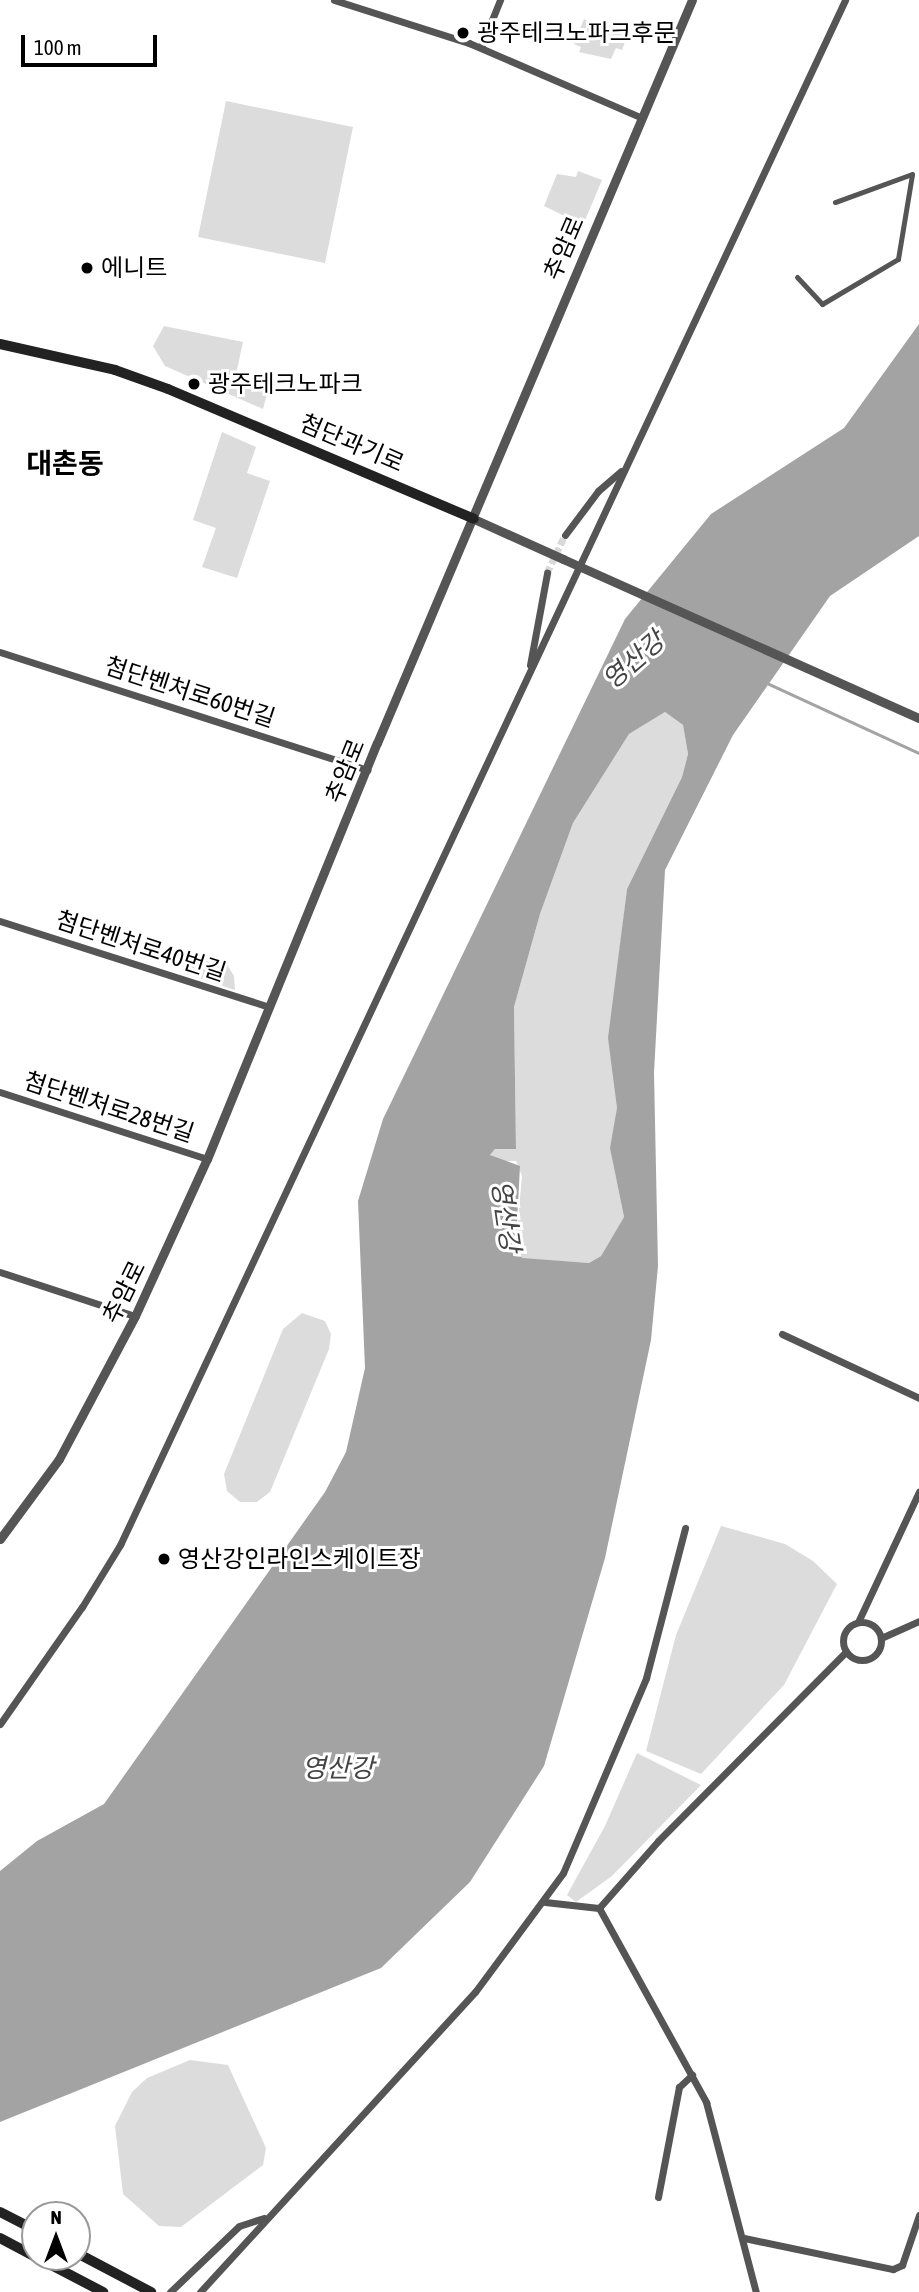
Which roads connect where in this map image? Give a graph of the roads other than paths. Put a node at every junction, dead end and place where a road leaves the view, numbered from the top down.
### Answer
1 (334, 0) edge
2 (500, 0) edge
3 (692, 0) edge
4 (845, 0) edge
5 (481, 47) junction
6 (640, 117) junction
7 (916, 173) edge
8 (835, 202) dead end
9 (797, 277) dead end
10 (0, 344) edge
11 (624, 468) junction
12 (474, 519) junction
13 (565, 535) tunnel mouth
14 (547, 573) tunnel mouth
15 (0, 652) edge
16 (524, 687) junction
17 (919, 718) edge
18 (367, 770) junction
19 (0, 921) edge
20 (270, 1007) junction
21 (0, 1092) edge
22 (206, 1159) junction
23 (0, 1272) edge
24 (135, 1316) junction
25 (782, 1334) dead end
26 (919, 1398) edge
27 (919, 1492) edge
28 (685, 1528) dead end
29 (0, 1539) edge
30 (919, 1621) edge
31 (858, 1622) junction
32 (881, 1638) junction
33 (846, 1652) junction
34 (0, 1724) edge
35 (545, 1902) junction
36 (599, 1908) junction
37 (692, 2075) junction
38 (659, 2197) dead end
39 (0, 2212) edge
40 (919, 2215) edge
41 (267, 2217) junction
42 (21, 2223) edge
43 (0, 2238) edge
44 (744, 2238) junction
45 (21, 2249) edge
46 (91, 2260) edge
47 (62, 2271) edge
48 (103, 2292) edge
49 (151, 2292) edge
50 (170, 2292) edge
51 (200, 2292) edge
52 (756, 2292) edge

1 - 5 street
2 - 5 street
3 - 6 street, 추암로
4 - 11 street
5 - 6 street
6 - 12 street, 추암로
7 - 8 street
7 - 9 street
10 - 12 main road, 첨단과기로
11 - 13 street
11 - 16 street
12 - 17 street, 첨단과기로, bridge
12 - 18 street, 추암로
14 - 16 street
15 - 18 street, 첨단벤처로60번길
16 - 34 street
18 - 20 street, 추암로
19 - 20 street, 첨단벤처로40번길
20 - 22 street, 추암로
21 - 22 street, 첨단벤처로28번길
22 - 24 street, 추암로
23 - 24 street
24 - 29 street, 추암로
25 - 26 street
27 - 31 street
28 - 35 street
30 - 32 street
31 - 32 street
31 - 33 street
32 - 33 street
33 - 36 street
35 - 36 street
35 - 41 street
36 - 37 street
37 - 38 street
37 - 44 street
39 - 42 main road
40 - 44 street
41 - 50 street
41 - 51 street
43 - 45 main road
44 - 52 street
46 - 49 main road
47 - 48 main road

